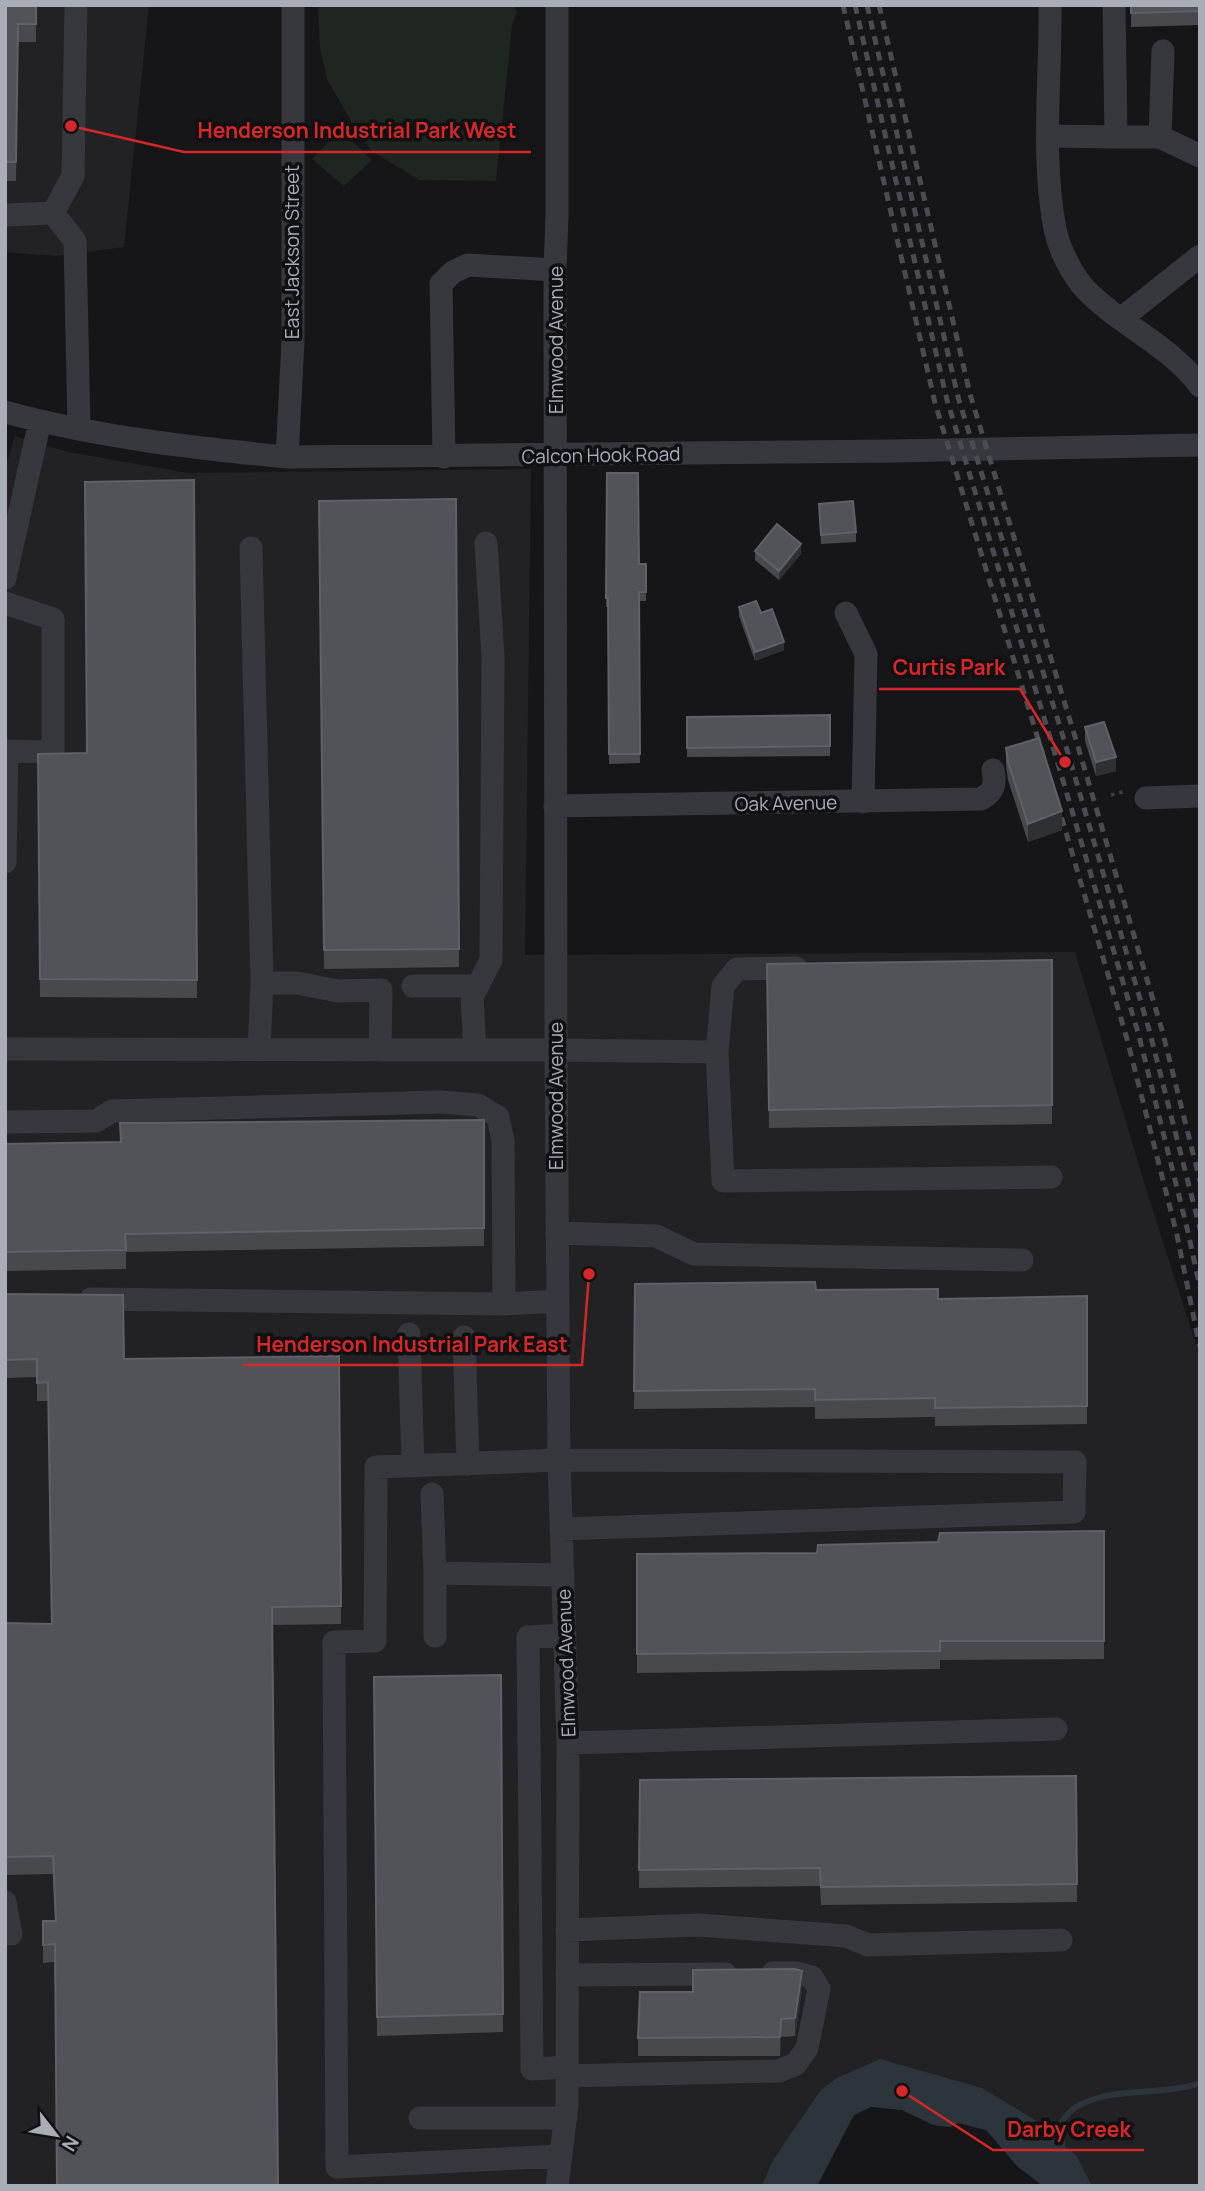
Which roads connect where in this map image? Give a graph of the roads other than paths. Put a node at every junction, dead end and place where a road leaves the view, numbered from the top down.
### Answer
1 (76, 5) edge
2 (293, 5) edge
3 (557, 5) edge
4 (1050, 5) edge
5 (1114, 5) edge
6 (1163, 51) dead end
7 (1049, 136) junction
8 (1116, 137) junction
9 (1160, 137) junction
10 (1200, 156) edge
11 (53, 214) junction
12 (5, 215) edge
13 (1200, 256) edge
14 (555, 270) junction
15 (1122, 318) junction
16 (1200, 386) edge
17 (5, 412) edge
18 (40, 421) junction
19 (79, 428) junction
20 (1200, 445) edge
21 (556, 456) junction
22 (287, 457) junction
23 (444, 457) junction
24 (486, 543) dead end
25 (251, 548) dead end
26 (7, 565) edge
27 (5, 603) edge
28 (846, 612) dead end
29 (6, 751) edge
30 (993, 770) dead end
31 (1200, 796) edge
32 (1146, 798) dead end
33 (863, 802) junction
34 (555, 806) junction
35 (5, 862) edge
36 (820, 967) edge
37 (262, 983) junction
38 (413, 986) dead end
39 (478, 986) junction
40 (5, 1049) edge
41 (259, 1050) junction
42 (380, 1050) junction
43 (475, 1050) junction
44 (556, 1050) junction
45 (717, 1052) junction
46 (5, 1122) edge
47 (1051, 1177) dead end
48 (557, 1233) junction
49 (1023, 1260) dead end
50 (75, 1299) edge
51 (558, 1301) junction
52 (504, 1304) junction
53 (410, 1334) dead end
54 (464, 1337) dead end
55 (559, 1460) junction
56 (468, 1464) junction
57 (413, 1465) junction
58 (432, 1494) dead end
59 (561, 1529) junction
60 (435, 1573) junction
61 (563, 1575) junction
62 (565, 1635) junction
63 (435, 1636) dead end
64 (1056, 1729) dead end
65 (568, 1743) junction
66 (568, 1863) junction
67 (530, 1864) junction
68 (5, 1902) edge
69 (567, 1930) junction
70 (11, 1934) dead end
71 (1061, 1940) dead end
72 (567, 1975) junction
73 (567, 2071) junction
74 (420, 2118) dead end
75 (566, 2118) junction
76 (561, 2156) junction
77 (557, 2186) edge

1 - 11 street
2 - 22 street, East Jackson Street
3 - 14 street, Elmwood Avenue
4 - 7 street
5 - 8 street
6 - 9 street
7 - 8 street
7 - 15 street
8 - 9 street
9 - 10 street
11 - 12 street
11 - 19 street
13 - 15 street
14 - 21 street, Elmwood Avenue
14 - 23 street
15 - 16 street
17 - 18 street, Calcon Hook Road
18 - 19 street, Calcon Hook Road
18 - 26 street
19 - 22 street, Calcon Hook Road
20 - 21 street, Calcon Hook Road
21 - 23 street, Calcon Hook Road
21 - 34 street, Elmwood Avenue
22 - 23 street, Calcon Hook Road
24 - 39 street
25 - 37 street
27 - 29 street
28 - 33 street
29 - 35 street
30 - 33 street, Oak Avenue
31 - 32 street
33 - 34 street, Oak Avenue
34 - 44 street, Elmwood Avenue
36 - 45 street
37 - 41 street
37 - 42 street
38 - 39 street
39 - 43 street
40 - 41 street
41 - 42 street
42 - 43 street
43 - 44 street
44 - 45 street
44 - 48 street, Elmwood Avenue
45 - 47 street
46 - 52 street
48 - 49 street
48 - 51 street, Elmwood Avenue
50 - 52 street
51 - 52 street
51 - 55 street, Elmwood Avenue
53 - 57 street
54 - 56 street
55 - 56 street
55 - 59 street, Elmwood Avenue
55 - 59 street
56 - 57 street
57 - 76 street
58 - 60 street
59 - 61 street, Elmwood Avenue
60 - 61 street
60 - 63 street
61 - 62 street, Elmwood Avenue
62 - 65 street, Elmwood Avenue
62 - 67 street
64 - 65 street
65 - 66 street, Elmwood Avenue
66 - 67 street
66 - 69 street, Elmwood Avenue
67 - 73 street
68 - 70 street
69 - 71 street
69 - 72 street, Elmwood Avenue
72 - 73 street, Elmwood Avenue
72 - 73 street
73 - 75 street, Elmwood Avenue
74 - 75 street
75 - 76 street, Elmwood Avenue
76 - 77 street, Elmwood Avenue

